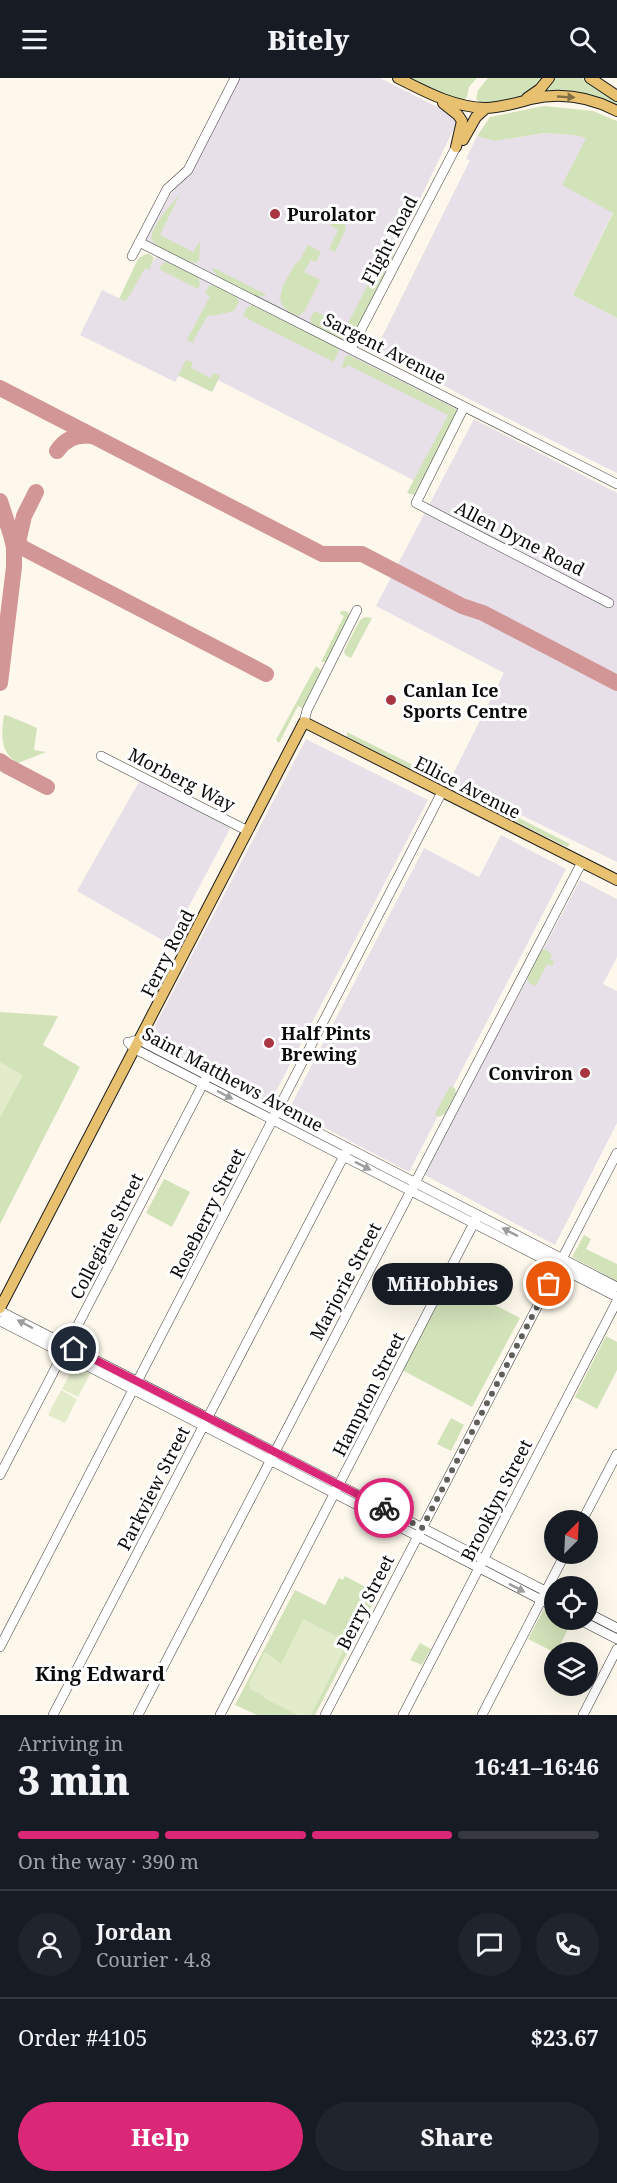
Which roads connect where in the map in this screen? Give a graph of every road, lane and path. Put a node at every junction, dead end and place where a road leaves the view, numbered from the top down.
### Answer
1 (235, 78) edge
2 (398, 78) edge
3 (549, 78) edge
4 (590, 78) edge
5 (435, 96) junction
6 (617, 96) edge
7 (522, 102) junction
8 (486, 108) junction
9 (617, 111) edge
10 (456, 147) junction
11 (139, 242) junction
12 (132, 256) dead end
13 (351, 349) junction
14 (464, 407) junction
15 (617, 484) edge
16 (609, 603) dead end
17 (357, 610) dead end
18 (304, 722) junction
19 (101, 756) dead end
20 (442, 792) junction
21 (248, 831) junction
22 (582, 862) junction
23 (617, 880) edge
24 (138, 1045) junction
25 (205, 1079) junction
26 (275, 1116) junction
27 (346, 1152) junction
28 (617, 1153) edge
29 (412, 1187) junction
30 (476, 1219) junction
31 (560, 1263) junction
32 (617, 1287) edge
33 (617, 1299) edge
34 (0, 1309) edge
35 (0, 1321) edge
36 (65, 1350) junction
37 (136, 1386) junction
38 (206, 1422) junction
39 (617, 1454) edge
40 (272, 1456) junction
41 (0, 1475) edge
42 (337, 1489) junction
43 (588, 1510) edge
44 (420, 1532) junction
45 (481, 1564) junction
46 (544, 1594) edge
47 (544, 1603) edge
48 (598, 1618) edge
49 (617, 1628) edge
50 (598, 1629) edge
51 (617, 1639) edge
52 (0, 1647) edge
53 (617, 1649) edge
54 (53, 1715) edge
55 (138, 1715) edge
56 (220, 1715) edge
57 (325, 1715) edge
58 (403, 1715) edge
59 (482, 1715) edge
60 (583, 1715) edge

1 - 11 street
2 - 5 main road
3 - 7 main road
4 - 6 main road
5 - 8 main road
5 - 10 main road
7 - 8 main road
7 -> 9 main road
8 - 10 main road
10 - 13 street, Flight Road
11 - 12 street
11 - 13 street, Sargent Avenue
13 - 14 street, Sargent Avenue
14 - 15 street, Sargent Avenue
14 - 16 street, Allen Dyne Road
17 - 18 street, Ferry Road
18 - 20 main road, Ellice Avenue
18 - 21 main road, Ferry Road
19 - 21 street, Morberg Way
20 - 22 main road, Ellice Avenue
20 - 26 street, Roseberry Street
21 - 24 main road, Ferry Road
22 - 23 main road, Ellice Avenue
22 - 29 street, Marjorie Street
24 - 25 street, Saint Matthews Avenue
24 - 34 main road, Ferry Road
25 - 26 street, Saint Matthews Avenue
25 - 36 street, Collegiate Street
26 - 27 street, Saint Matthews Avenue
26 - 37 street, Roseberry Street
27 - 29 street, Saint Matthews Avenue
27 - 38 street, Parkview Street
28 - 31 street, Berry Street
29 - 30 street, Saint Matthews Avenue
29 - 40 street, Marjorie Street
30 - 31 street, Saint Matthews Avenue
30 - 42 street, Hampton Street
31 - 32 street, Saint Matthews Avenue
31 - 33 street, Saint Matthews Avenue
31 - 44 street, Berry Street
33 - 45 street, Brooklyn Street
36 -> 34 street
35 - 36 street
36 - 37 street
36 - 41 street, Collegiate Street
37 - 38 street
37 - 52 street, Roseberry Street
38 - 40 street
38 - 54 street, Parkview Street
39 - 43 street
40 - 42 street
40 - 55 street, Marjorie Street
42 - 44 street
42 - 56 street, Hampton Street
44 - 45 street
44 - 57 street, Berry Street
45 - 46 street
45 - 58 street, Brooklyn Street
47 - 59 street
48 - 49 street
50 - 51 street
53 - 60 street

